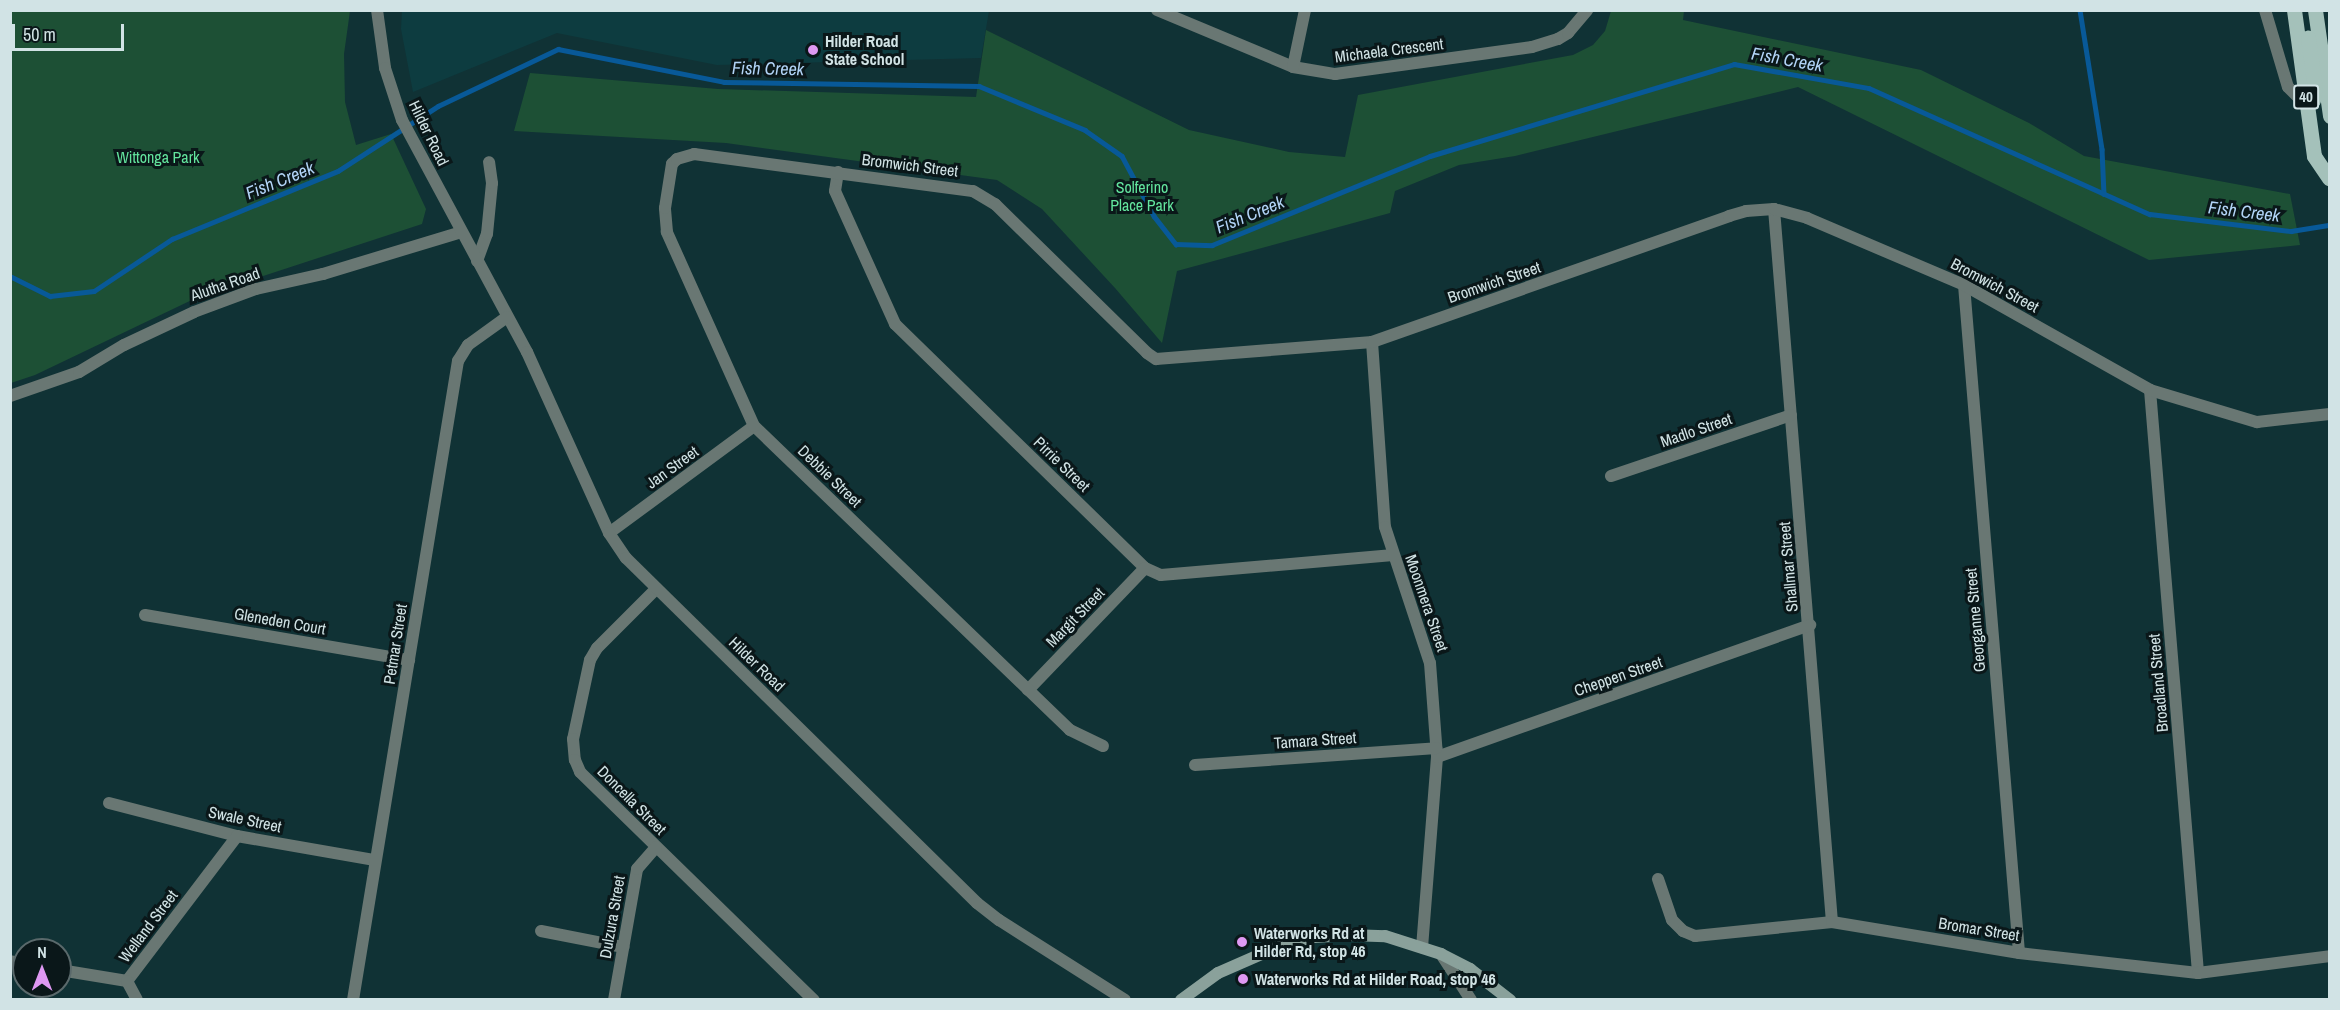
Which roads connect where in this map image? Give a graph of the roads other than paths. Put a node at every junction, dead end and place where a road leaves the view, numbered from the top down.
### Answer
1 (378, 10) edge
2 (1157, 10) edge
3 (1305, 10) edge
4 (1587, 10) edge
5 (2265, 10) edge
6 (2294, 10) edge
7 (2305, 10) edge
8 (2315, 10) edge
9 (1293, 67) junction
10 (2307, 106) junction
11 (2330, 116) edge
12 (683, 155) joint
13 (489, 162) dead end
14 (838, 172) junction
15 (2329, 178) edge
16 (1774, 209) junction
17 (461, 232) junction
18 (477, 261) junction
19 (1964, 285) junction
20 (507, 317) junction
21 (1372, 342) junction
22 (2150, 390) junction
23 (10, 396) edge
24 (2330, 414) edge
25 (1791, 415) junction
26 (754, 426) junction
27 (1611, 476) dead end
28 (609, 533) junction
29 (1392, 555) junction
30 (1145, 568) junction
31 (656, 589) junction
32 (145, 615) dead end
33 (1810, 626) junction
34 (409, 660) junction
35 (1029, 690) junction
36 (1103, 746) dead end
37 (1436, 753) junction
38 (1195, 765) dead end
39 (109, 803) dead end
40 (237, 836) junction
41 (656, 847) junction
42 (375, 860) junction
43 (1658, 879) dead end
44 (1832, 922) junction
45 (541, 931) dead end
46 (623, 947) junction
47 (1422, 947) junction
48 (2019, 953) junction
49 (1441, 954) junction
50 (2330, 956) edge
51 (72, 972) edge
52 (2198, 973) junction
53 (127, 981) junction
54 (137, 999) edge
55 (353, 999) edge
56 (614, 999) edge
57 (814, 999) edge
58 (1125, 999) edge
59 (1181, 999) edge
60 (1471, 999) edge
61 (1510, 999) edge

1 - 17 street, Hilder Road
2 - 9 street, Michaela Crescent
3 - 9 street
4 - 9 street, Michaela Crescent
5 - 10 street
6 - 10 main road, 40
7 - 10 main road
8 - 11 main road, 40
10 - 15 main road, 40
12 - 14 street, Bromwich Street
12 - 26 street, Debbie Street
13 - 18 street
14 - 21 street, Bromwich Street
14 - 30 street, Pirrie Street
16 - 19 street, Bromwich Street
16 - 21 street, Bromwich Street
16 - 25 street, Shallmar Street
17 - 18 street, Hilder Road
17 - 23 street, Alutha Road
18 - 20 street, Hilder Road
19 - 22 street, Bromwich Street
19 - 48 street, Georganne Street
20 - 28 street, Hilder Road
20 - 34 street, Petmar Street
21 - 29 street, Moonmera Street
22 - 24 street, Bromwich Street
22 - 52 street, Broadland Street
25 - 27 street, Madlo Street
25 - 33 street, Shallmar Street
26 - 28 street, Jan Street
26 - 35 street, Debbie Street
28 - 31 street, Hilder Road
29 - 30 street
29 - 37 street, Moonmera Street
30 - 35 street, Margit Street
31 - 41 street, Doncella Street
31 - 58 street, Hilder Road
32 - 34 street, Gleneden Court
33 - 37 street, Cheppen Street
33 - 44 street, Shallmar Street
34 - 42 street, Petmar Street
35 - 36 street, Debbie Street
37 - 38 street, Tamara Street
37 - 47 street, Moonmera Street
39 - 40 street, Swale Street
40 - 42 street, Swale Street
40 - 53 street, Welland Street
41 - 46 street, Dulzura Street
41 - 57 street, Doncella Street
42 - 55 street, Petmar Street
43 - 44 street, Bromar Street
44 - 48 street, Bromar Street
45 - 46 street
46 - 56 street, Dulzura Street
47 - 49 main road
47 - 59 main road
48 - 52 street, Bromar Street
49 - 60 street
49 - 61 main road
50 - 52 street, Bromar Street
51 - 53 street, Welland Street
53 - 54 street

